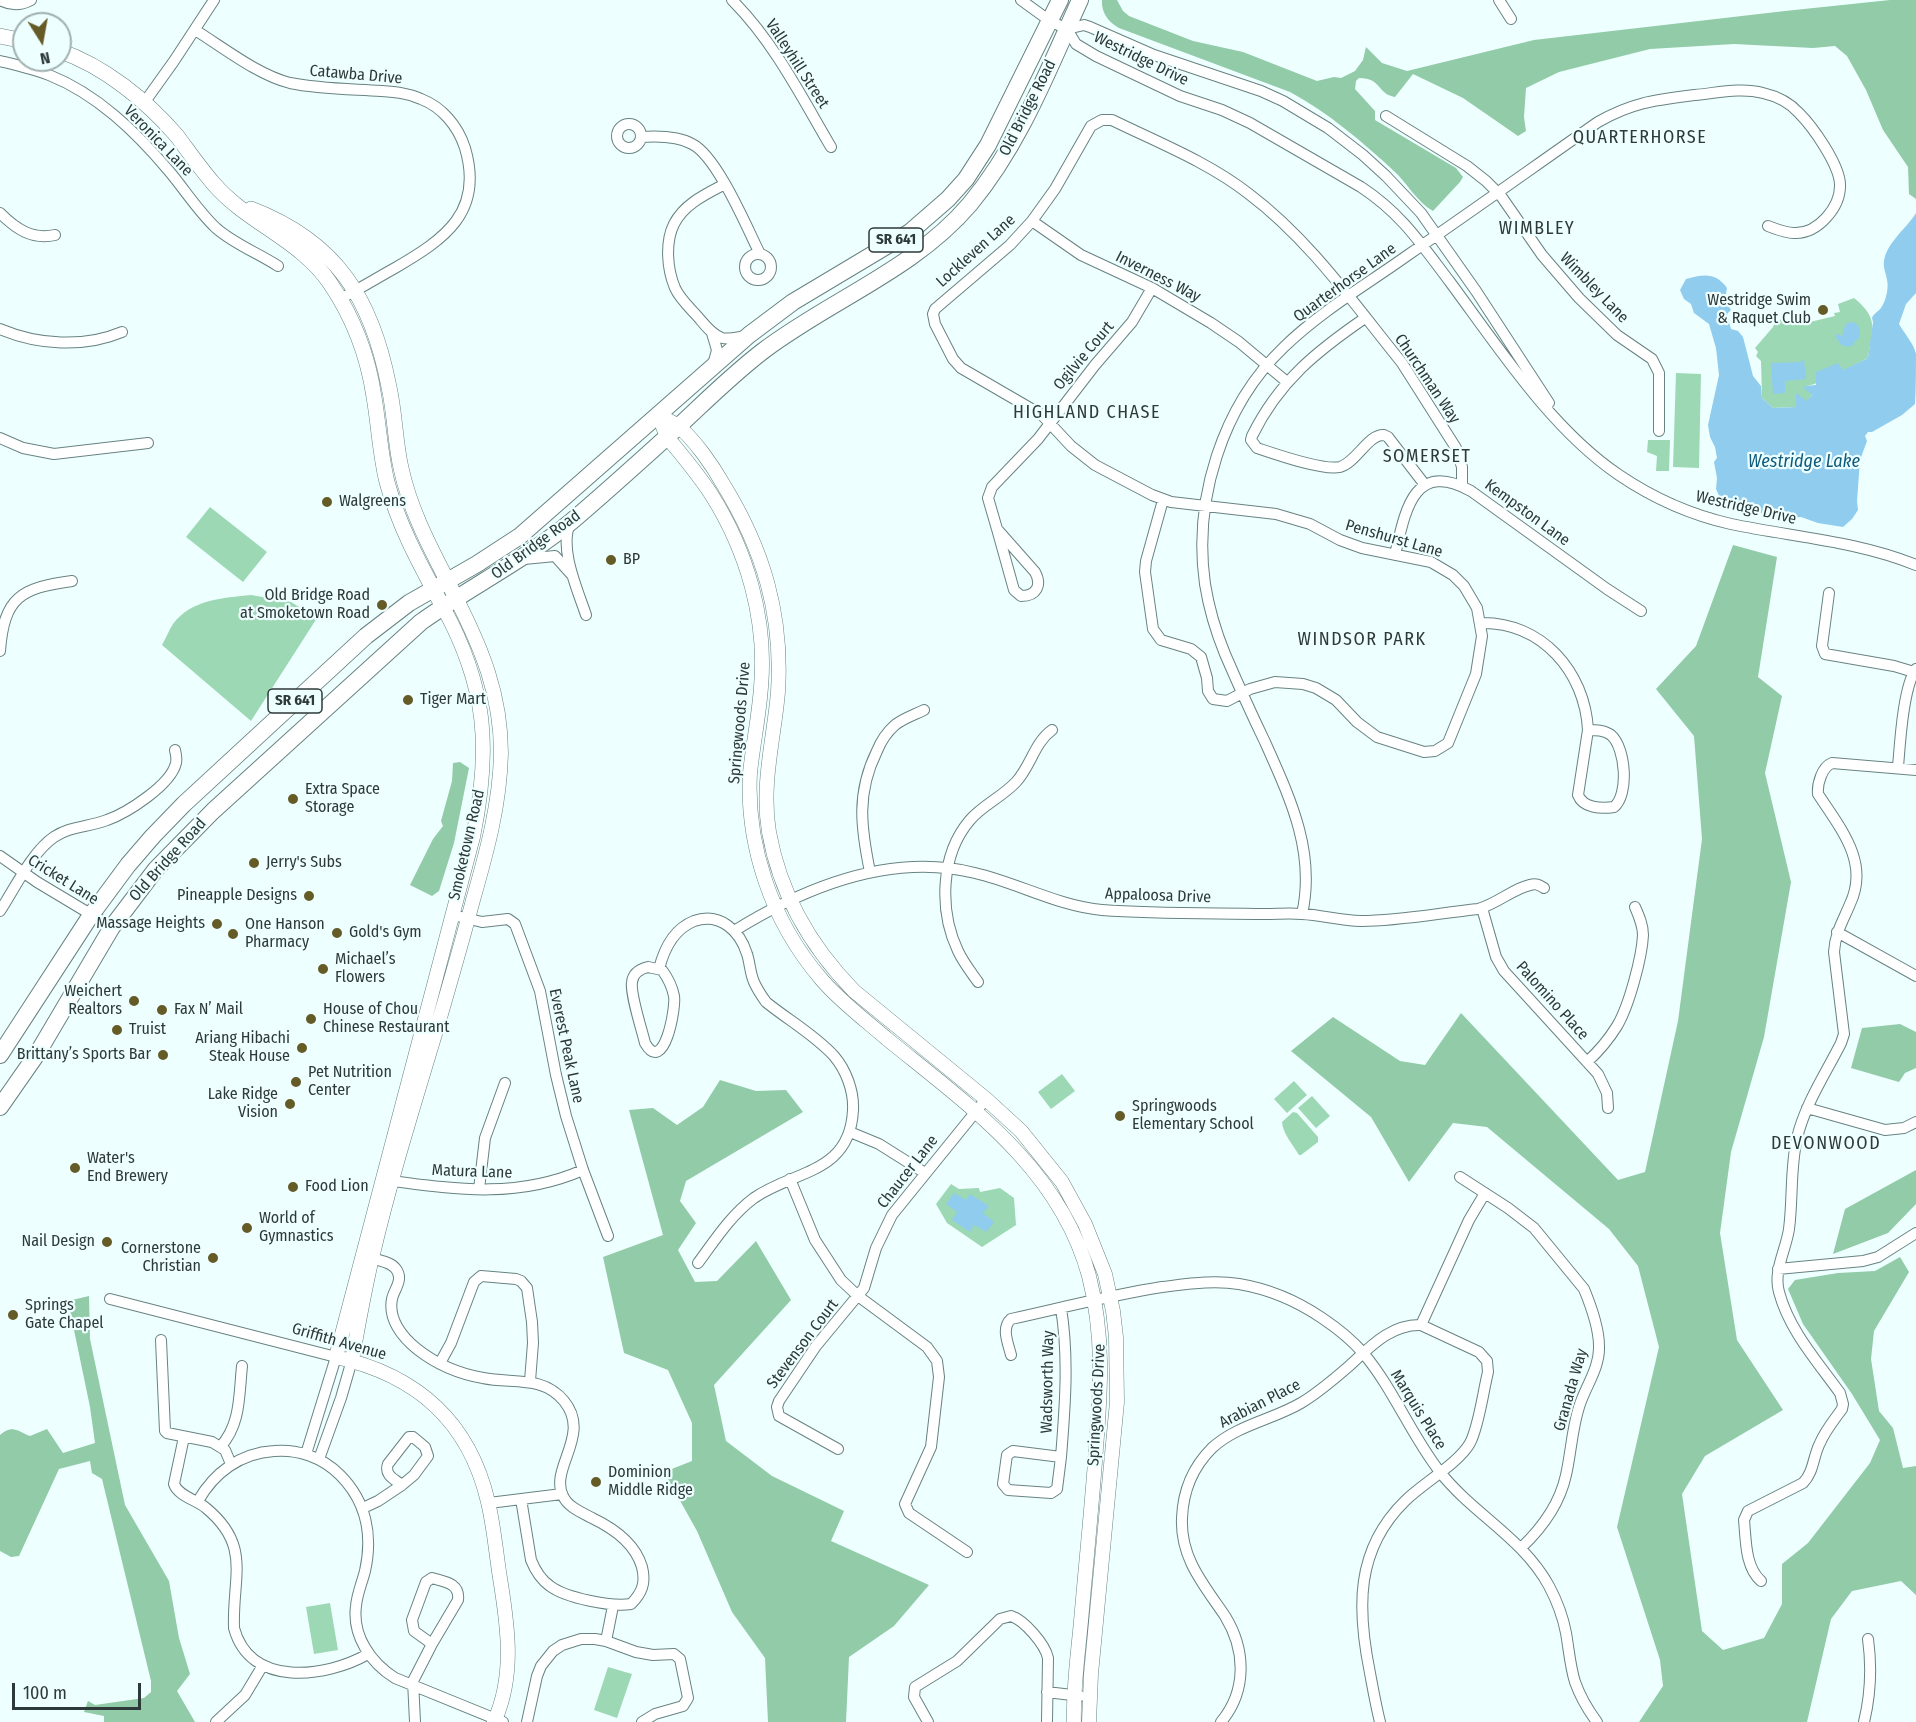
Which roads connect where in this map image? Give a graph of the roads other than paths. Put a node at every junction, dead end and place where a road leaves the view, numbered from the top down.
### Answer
1 (0, 0) edge
2 (32, 0) edge
3 (214, 0) edge
4 (732, 0) edge
5 (1021, 0) edge
6 (1060, 0) edge
7 (1080, 0) edge
8 (1499, 0) edge
9 (1511, 19) dead end
10 (1050, 21) junction
11 (1067, 29) junction
12 (195, 30) junction
13 (72, 57) edge
14 (0, 62) edge
15 (144, 103) junction
16 (1386, 116) dead end
17 (642, 137) dead end
18 (831, 147) dead end
19 (725, 184) junction
20 (1498, 193) junction
21 (231, 202) junction
22 (0, 213) edge
23 (1032, 220) junction
24 (1768, 226) dead end
25 (55, 235) dead end
26 (1437, 235) junction
27 (1422, 245) junction
28 (760, 254) dead end
29 (278, 266) dead end
30 (1152, 288) junction
31 (355, 291) junction
32 (1348, 296) junction
33 (340, 299) junction
34 (780, 311) junction
35 (1365, 318) junction
36 (0, 329) edge
37 (122, 332) dead end
38 (712, 333) junction
39 (749, 335) junction
40 (1267, 365) junction
41 (712, 368) junction
42 (1287, 382) junction
43 (1560, 421) junction
44 (1050, 422) junction
45 (669, 425) junction
46 (1659, 430) dead end
47 (0, 438) edge
48 (148, 443) dead end
49 (1425, 485) junction
50 (1462, 486) junction
51 (1163, 500) junction
52 (1205, 506) junction
53 (570, 522) junction
54 (997, 529) junction
55 (1395, 555) junction
56 (520, 560) junction
57 (1916, 565) edge
58 (573, 576) junction
59 (72, 581) dead end
60 (440, 584) junction
61 (1829, 593) dead end
62 (450, 602) junction
63 (1641, 611) dead end
64 (586, 615) dead end
65 (1481, 623) junction
66 (0, 651) edge
67 (1915, 670) edge
68 (1242, 693) junction
69 (924, 710) dead end
70 (1052, 730) dead end
71 (1588, 730) junction
72 (175, 750) dead end
73 (1898, 767) junction
74 (1916, 770) edge
75 (0, 856) edge
76 (948, 869) junction
77 (870, 872) junction
78 (24, 874) junction
79 (1544, 888) dead end
80 (790, 900) junction
81 (776, 907) junction
82 (1482, 908) junction
83 (1635, 908) dead end
84 (0, 911) edge
85 (1302, 914) junction
86 (91, 915) junction
87 (453, 915) junction
88 (468, 920) junction
89 (112, 927) junction
90 (734, 931) junction
91 (1837, 932) junction
92 (659, 969) junction
93 (1916, 976) edge
94 (978, 982) dead end
95 (0, 1055) edge
96 (1587, 1062) junction
97 (505, 1083) dead end
98 (986, 1099) junction
99 (0, 1107) edge
100 (1608, 1108) dead end
101 (1807, 1108) junction
102 (975, 1112) junction
103 (1916, 1122) edge
104 (850, 1132) junction
105 (583, 1170) junction
106 (924, 1173) junction
107 (1460, 1177) dead end
108 (790, 1179) junction
109 (392, 1181) junction
110 (479, 1189) junction
111 (1485, 1193) junction
112 (1916, 1233) edge
113 (608, 1236) dead end
114 (372, 1258) junction
115 (698, 1263) dead end
116 (1778, 1269) junction
117 (858, 1296) junction
118 (1110, 1296) junction
119 (110, 1299) dead end
120 (1094, 1300) junction
121 (1061, 1308) junction
122 (1421, 1325) junction
123 (161, 1340) dead end
124 (1363, 1352) junction
125 (1011, 1355) dead end
126 (336, 1357) junction
127 (352, 1360) junction
128 (440, 1363) junction
129 (242, 1366) dead end
130 (530, 1381) junction
131 (184, 1437) junction
132 (220, 1447) junction
133 (838, 1449) dead end
134 (306, 1454) junction
135 (1061, 1457) junction
136 (319, 1459) junction
137 (231, 1464) junction
138 (1440, 1471) junction
139 (402, 1485) dead end
140 (562, 1494) junction
141 (521, 1499) junction
142 (198, 1502) junction
143 (489, 1503) junction
144 (363, 1508) junction
145 (1521, 1548) junction
146 (967, 1552) dead end
147 (1761, 1581) dead end
148 (613, 1605) junction
149 (1868, 1639) dead end
150 (606, 1641) junction
151 (432, 1644) junction
152 (368, 1654) junction
153 (263, 1665) junction
154 (412, 1685) junction
155 (1047, 1692) junction
156 (1075, 1695) junction
157 (1089, 1698) junction
158 (497, 1721) edge
159 (216, 1722) edge
160 (415, 1722) edge
161 (527, 1722) edge
162 (642, 1722) edge
163 (928, 1722) edge
164 (1047, 1722) edge
165 (1074, 1722) edge
166 (1089, 1722) edge
167 (1221, 1722) edge
168 (1380, 1722) edge
169 (1597, 1722) edge
170 (1864, 1722) edge

1 - 2 street
3 - 12 street
4 - 18 street, Valleyhill Street
5 - 10 street
6 - 10 main road, Old Bridge Road / SR 641
7 - 11 main road, Old Bridge Road / SR 641
8 - 9 street
10 - 11 street
10 - 34 main road, Old Bridge Road / SR 641
11 - 26 street, Westridge Drive
11 - 27 street, Westridge Drive
11 - 45 main road, Old Bridge Road / SR 641
12 - 15 street
12 - 31 street, Catawba Drive
13 - 15 main road, Smoketown Road
14 - 29 street, Veronica Lane
15 - 21 main road, Smoketown Road
16 - 20 street, Wimbley Lane
17 - 19 street
19 - 28 street
19 - 38 street
20 - 24 street, Quarterhorse Lane
20 - 26 street, Quarterhorse Lane
20 - 46 street, Wimbley Lane
21 - 31 main road, Smoketown Road
21 - 33 main road, Smoketown Road
22 - 25 street
23 - 30 street, Inverness Way
23 - 32 street, Lockleven Lane
23 - 44 street, Lockleven Lane
26 - 27 street, Quarterhorse Lane
26 - 43 street, Westridge Drive
27 - 32 street, Quarterhorse Lane
27 - 43 street, Westridge Drive
30 - 40 street, Inverness Way
30 - 44 street, Ogilvie Court
31 - 33 street, Catawba Drive
31 - 60 main road, Smoketown Road
32 - 35 street, Churchman Way
32 - 40 street, Quarterhorse Lane
33 - 60 main road, Smoketown Road
34 - 39 main road, Old Bridge Road / SR 641
34 - 45 main road
35 - 42 street
35 - 50 street, Churchman Way
36 - 37 street
38 - 39 street
38 - 41 street
39 - 41 main road, Old Bridge Road / SR 641
40 - 42 street, Inverness Way
40 - 52 street, Quarterhorse Lane
41 - 45 main road, Old Bridge Road / SR 641
42 - 49 street
43 - 57 street, Westridge Drive
44 - 51 street, Lockleven Lane
44 - 54 street, Ogilvie Court
45 - 53 main road, Old Bridge Road / SR 641
45 - 60 main road, Old Bridge Road / SR 641
45 - 80 street, Springwoods Drive
45 - 81 street, Springwoods Drive
47 - 48 street
49 - 50 street, Kempston Lane
49 - 55 street
50 - 63 street, Kempston Lane
51 - 52 street, Lockleven Lane
51 - 68 street, Penshurst Lane
52 - 55 street, Penshurst Lane
52 - 68 street, Quarterhorse Lane
53 - 56 main road, Old Bridge Road / SR 641
53 - 58 street
54 - 54 street, Ogilvie Court
55 - 65 street, Penshurst Lane
56 - 58 street
56 - 62 main road, Old Bridge Road / SR 641
58 - 64 street
59 - 66 street
60 - 62 main road, Smoketown Road
60 - 86 main road, Old Bridge Road / SR 641
61 - 67 street
62 - 87 street, Smoketown Road
62 - 88 street, Smoketown Road
62 - 89 main road, Old Bridge Road / SR 641
65 - 68 street, Penshurst Lane
65 - 71 street
67 - 73 street
68 - 85 street, Quarterhorse Lane
69 - 77 street
70 - 76 street
71 - 71 street
72 - 78 street
73 - 74 street
73 - 91 street
75 - 78 street, Cricket Lane
76 - 77 street, Appaloosa Drive
76 - 85 street, Appaloosa Drive
76 - 94 street
77 - 80 street, Appaloosa Drive
78 - 84 street
78 - 86 street, Cricket Lane
79 - 82 street, Appaloosa Drive
80 - 81 street, Appaloosa Drive
80 - 98 street, Springwoods Drive
81 - 90 street, Appaloosa Drive
81 - 102 street, Springwoods Drive
82 - 85 street, Appaloosa Drive
82 - 96 street, Palomino Place
83 - 96 street
86 - 89 street, Cricket Lane
86 - 95 main road, Old Bridge Road / SR 641
87 - 88 street, Everest Peak Lane
87 - 126 street, Smoketown Road
88 - 105 street, Everest Peak Lane
88 - 109 street, Smoketown Road
89 - 99 main road, Old Bridge Road / SR 641
90 - 92 street
90 - 104 street
91 - 93 street
91 - 101 street
92 - 92 street
96 - 100 street, Palomino Place
97 - 110 street
98 - 102 street, Chaucer Lane
98 - 118 street, Springwoods Drive
101 - 103 street
101 - 116 street
102 - 106 street, Chaucer Lane
102 - 120 street, Springwoods Drive
104 - 106 street
104 - 108 street
105 - 110 street, Matura Lane
105 - 113 street, Everest Peak Lane
106 - 117 street, Chaucer Lane
107 - 111 street, Granada Way
108 - 115 street
108 - 117 street
109 - 110 street, Matura Lane
109 - 114 street, Smoketown Road
111 - 122 street
111 - 145 street, Granada Way
112 - 116 street
114 - 127 street, Smoketown Road
114 - 128 street
116 - 147 street
117 - 133 street, Stevenson Court
117 - 146 street
118 - 120 street, Marquis Place
118 - 124 street, Marquis Place
118 - 157 street, Springwoods Drive
119 - 126 street, Griffith Avenue
120 - 121 street, Wadsworth Way
120 - 156 street, Springwoods Drive
121 - 125 street, Wadsworth Way
121 - 135 street, Wadsworth Way
122 - 124 street, Arabian Place
122 - 138 street
123 - 131 street
124 - 138 street, Marquis Place
124 - 167 street, Arabian Place
126 - 127 street, Griffith Avenue
126 - 134 street
127 - 136 street
127 - 143 street, Griffith Avenue
128 - 130 street
128 - 130 street
129 - 132 street
130 - 140 street
131 - 132 street
131 - 142 street
132 - 137 street
134 - 136 street
134 - 137 street
135 - 135 street, Wadsworth Way
136 - 144 street
137 - 142 street
138 - 145 street, Marquis Place
138 - 168 street
139 - 144 street
140 - 141 street
140 - 148 street
141 - 143 street
141 - 148 street
142 - 153 street
143 - 158 street, Griffith Avenue
144 - 152 street
145 - 169 street, Marquis Place
148 - 150 street
149 - 170 street
150 - 161 street
150 - 162 street
151 - 151 street
151 - 154 street
152 - 153 street
152 - 154 street
153 - 159 street
154 - 158 street
154 - 160 street
155 - 156 street
155 - 163 street
155 - 164 street
156 - 157 street
156 - 165 street, Springwoods Drive
157 - 166 street, Springwoods Drive

